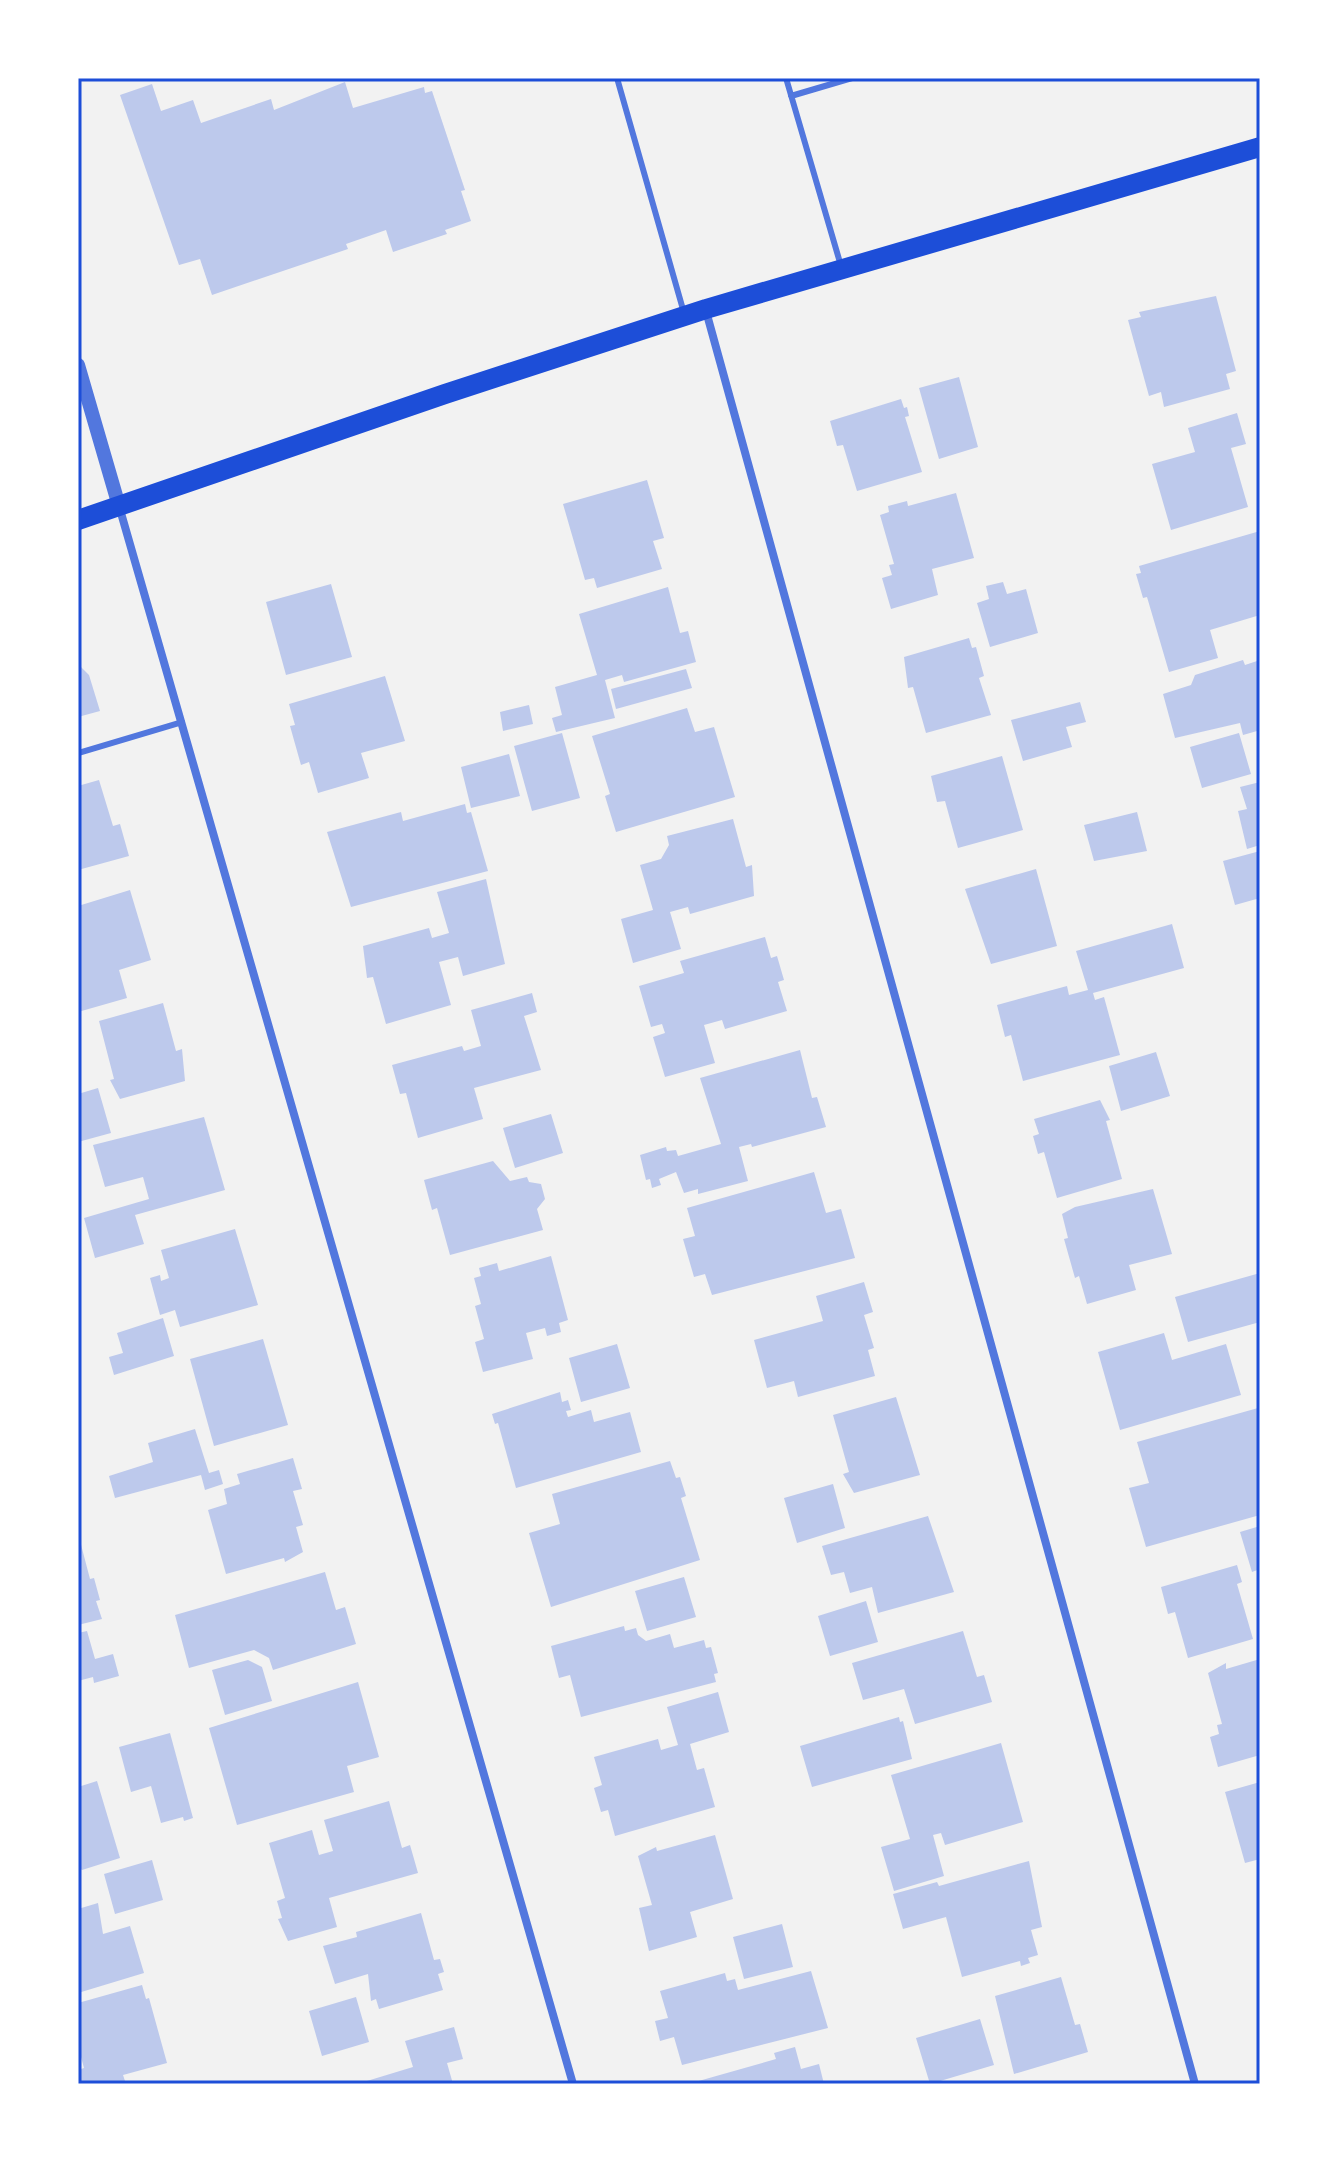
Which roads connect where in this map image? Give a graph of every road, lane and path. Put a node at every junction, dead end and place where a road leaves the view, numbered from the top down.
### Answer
1 (617, 78) edge
2 (786, 78) edge
3 (852, 78) edge
4 (791, 96) junction
5 (1260, 147) edge
6 (842, 269) junction
7 (706, 309) junction
8 (685, 315) junction
9 (78, 365) edge
10 (119, 506) junction
11 (78, 520) edge
12 (182, 722) junction
13 (78, 753) edge
14 (573, 2084) edge
15 (1195, 2084) edge

1 - 8 lane
2 - 4 lane
3 - 4 lane
4 - 6 lane
5 - 6 main road
6 - 7 main road
7 - 8 main road
7 - 15 street
8 - 10 main road
9 - 10 street
10 - 11 main road
10 - 12 street
12 - 13 lane
12 - 14 street

